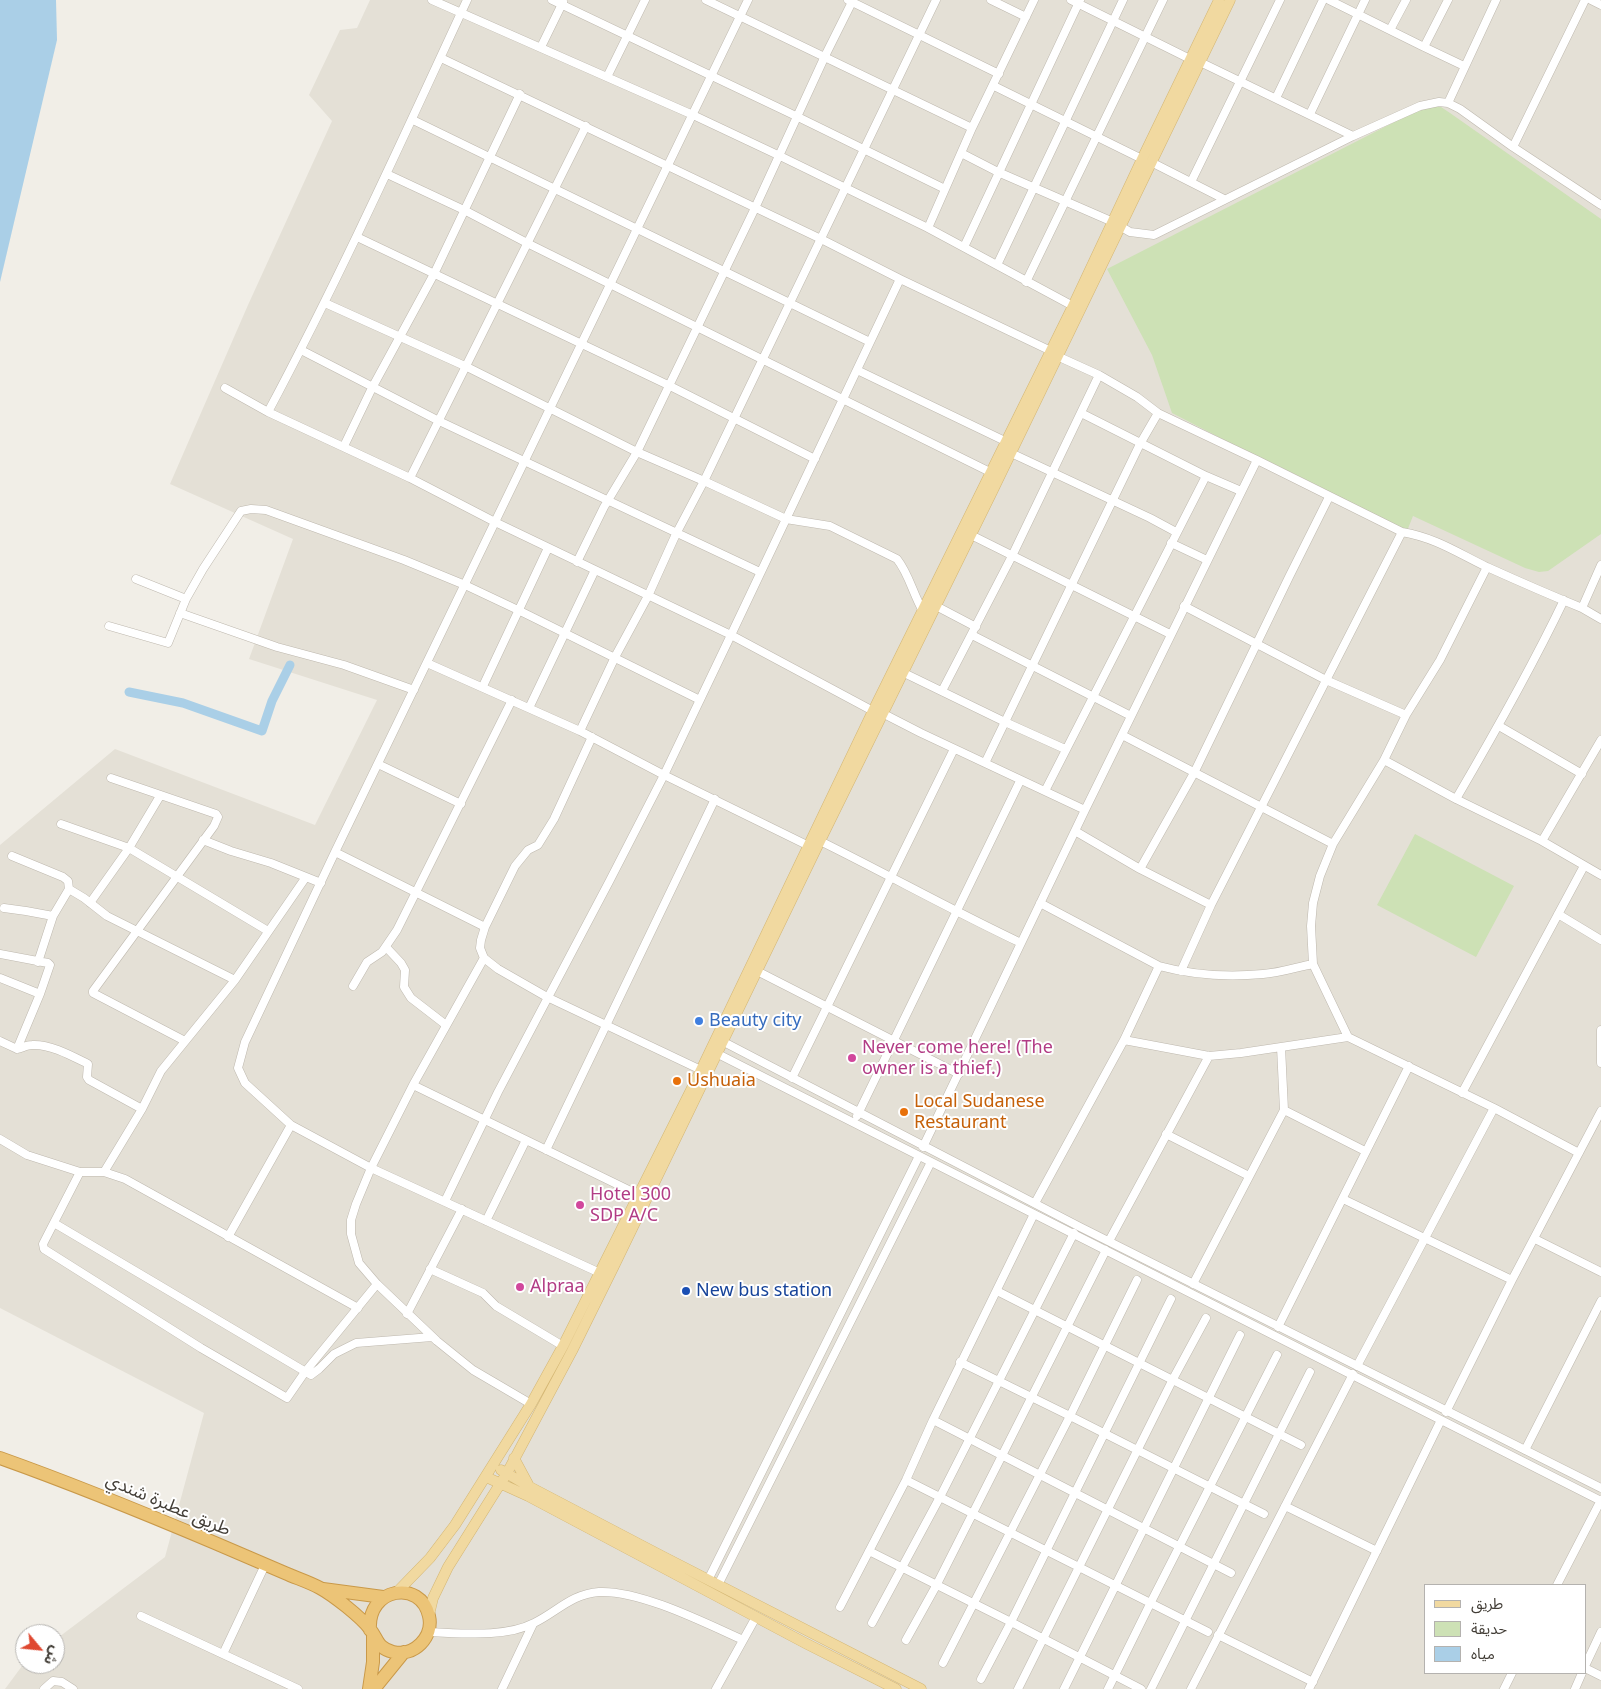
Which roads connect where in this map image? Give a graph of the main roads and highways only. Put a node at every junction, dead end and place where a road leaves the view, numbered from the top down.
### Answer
1 (1219, 0) edge
2 (1230, 0) edge
3 (1195, 60) junction
4 (1117, 224) junction
5 (1054, 353) junction
6 (878, 712) junction
7 (814, 845) junction
8 (720, 1040) junction
9 (714, 1052) junction
10 (0, 1458) edge
11 (514, 1458) junction
12 (494, 1465) junction
13 (506, 1472) junction
14 (486, 1477) junction
15 (500, 1484) junction
16 (529, 1492) junction
17 (493, 1495) junction
18 (320, 1588) junction
19 (397, 1592) junction
20 (383, 1597) junction
21 (429, 1615) junction
22 (372, 1633) junction
23 (404, 1652) junction
24 (890, 1688) edge
25 (369, 1689) edge
26 (374, 1689) edge
27 (921, 1689) edge

1 - 3 main road
2 - 3 main road
3 - 4 main road
4 - 5 main road
4 - 5 main road
5 - 6 main road
5 - 6 main road
6 - 7 main road
7 - 8 main road
7 - 8 main road
8 - 9 main road
9 - 11 main road
9 - 12 main road
10 - 18 highway, طريق عطبرة شندي
11 - 13 main road
11 - 16 main road
12 - 13 main road
12 - 14 main road
13 - 15 main road
13 - 16 main road
14 - 15 main road
14 - 19 main road
15 - 16 main road
15 - 17 main road
16 - 17 main road
16 - 24 main road
16 - 27 main road
17 - 21 main road
18 - 20 highway
18 - 22 highway
19 - 20 highway
19 - 21 highway
20 - 22 highway
21 - 23 highway
22 - 23 highway
22 - 25 highway
23 - 26 highway

